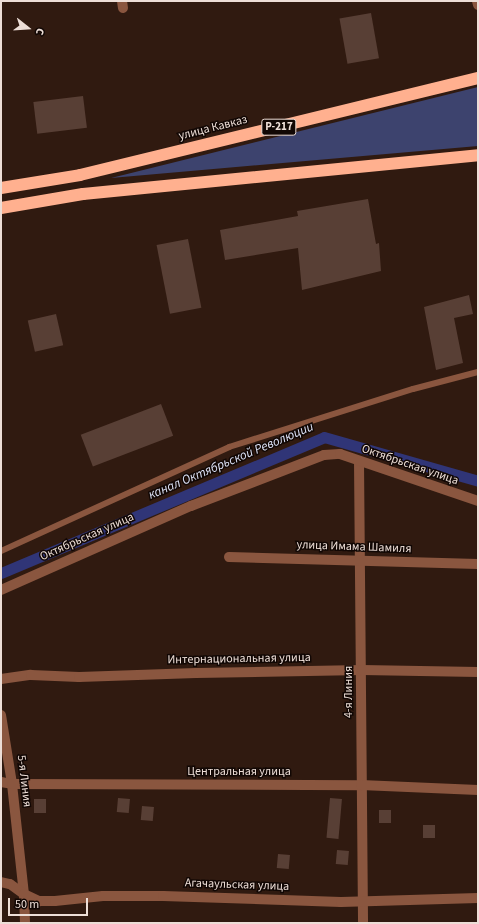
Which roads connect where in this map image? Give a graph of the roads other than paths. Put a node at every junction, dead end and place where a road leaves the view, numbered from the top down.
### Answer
1 (477, 1) edge
2 (478, 5) edge
3 (478, 78) edge
4 (478, 155) edge
5 (1, 188) edge
6 (1, 208) edge
7 (478, 372) edge
8 (359, 461) junction
9 (478, 501) edge
10 (1, 551) edge
11 (229, 557) dead end
12 (361, 560) junction
13 (478, 564) edge
14 (1, 590) edge
15 (362, 670) junction
16 (478, 672) edge
17 (1, 679) edge
18 (1, 715) edge
19 (1, 782) edge
20 (12, 784) junction
21 (361, 785) junction
22 (478, 790) edge
23 (1, 882) edge
24 (24, 894) junction
25 (478, 898) edge
26 (362, 901) junction
27 (25, 923) edge
28 (363, 923) edge

1 - 2 street
3 - 5 highway, улица Кавказ / Р-217
4 - 6 highway
7 - 10 lane
8 - 9 street, Октябрьская улица
8 - 12 street, 4-я Линия
8 - 14 street, Октябрьская улица
11 - 12 street, улица Имама Шамиля
12 - 13 street, улица Имама Шамиля
12 - 15 street, 4-я Линия
15 - 16 street, Интернациональная улица
15 - 17 street, Интернациональная улица
15 - 21 street, 4-я Линия
18 - 20 street, 5-я Линия
19 - 20 street, Центральная улица
20 - 21 street, Центральная улица
20 - 24 street, 5-я Линия
21 - 22 street, Центральная улица
21 - 26 street, 4-я Линия
23 - 24 street, Агачаульская улица
24 - 26 street, Агачаульская улица
24 - 27 street, 5-я Линия
25 - 26 street, Агачаульская улица
26 - 28 street, 4-я Линия

